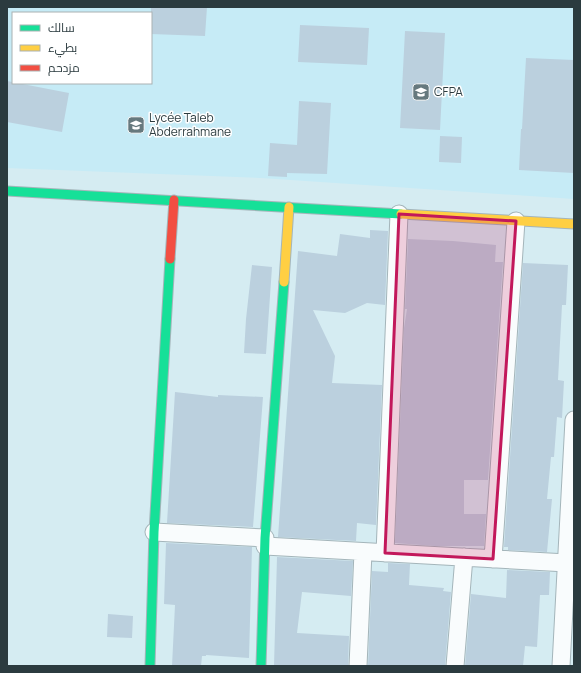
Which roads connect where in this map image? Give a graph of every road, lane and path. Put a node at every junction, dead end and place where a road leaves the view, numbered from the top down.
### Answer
1 (7, 191) edge
2 (174, 200) junction
3 (289, 207) junction
4 (399, 214) junction
5 (516, 221) junction
6 (574, 224) edge
7 (574, 420) edge
8 (154, 532) junction
9 (265, 542) junction
10 (363, 552) junction
11 (385, 553) junction
12 (464, 557) junction
13 (493, 559) junction
14 (567, 563) junction
15 (150, 666) edge
16 (261, 666) edge
17 (358, 666) edge
18 (455, 666) edge
19 (561, 666) edge

1 - 2 street
2 - 3 street
2 - 8 street
3 - 4 street
3 - 9 street
4 - 5 street
4 - 11 street
5 - 6 street
5 - 13 street
7 - 14 street
8 - 9 street
8 - 15 street
9 - 10 street
9 - 16 street
10 - 11 street
10 - 17 street
11 - 12 street
12 - 13 street
12 - 18 street
13 - 14 street
14 - 19 street

